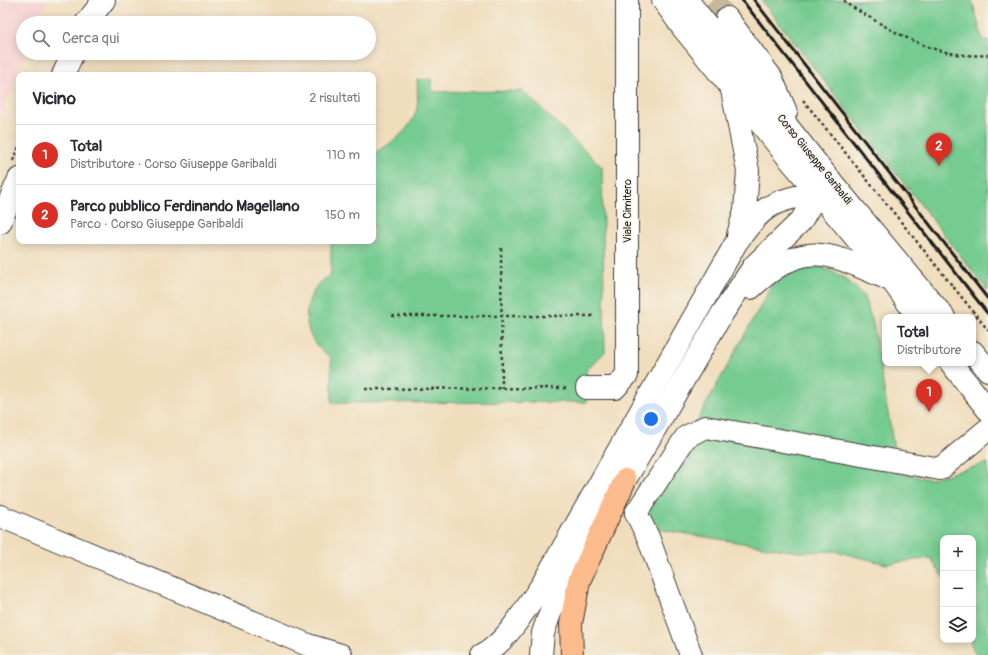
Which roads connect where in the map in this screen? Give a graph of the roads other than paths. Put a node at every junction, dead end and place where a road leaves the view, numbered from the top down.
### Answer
1 (88, 0) edge
2 (104, 0) edge
3 (627, 0) edge
4 (664, 0) edge
5 (687, 0) edge
6 (86, 16) edge
7 (91, 16) edge
8 (727, 18) tunnel mouth
9 (70, 60) edge
10 (64, 72) edge
11 (731, 86) junction
12 (797, 137) junction
13 (16, 186) edge
14 (824, 186) junction
15 (0, 223) edge
16 (736, 243) junction
17 (893, 282) junction
18 (722, 314) junction
19 (916, 314) edge
20 (941, 314) edge
21 (976, 356) edge
22 (953, 366) edge
23 (988, 370) edge
24 (587, 388) road end
25 (988, 410) edge
26 (988, 429) edge
27 (625, 480) junction
28 (0, 516) edge
29 (317, 650) edge
30 (341, 655) edge
31 (482, 655) edge
32 (542, 655) edge
33 (572, 655) edge
34 (691, 655) edge

1 - 6 street
2 - 7 street
3 - 24 street, Viale Cimitero
4 - 11 street, Corso Giuseppe Garibaldi
5 - 12 street, Corso Giuseppe Garibaldi
8 - 12 street
9 - 10 street
11 - 14 street, Corso Giuseppe Garibaldi
11 - 16 street
12 - 14 street, Corso Giuseppe Garibaldi
13 - 15 street
14 - 16 street
14 - 17 street, Corso Giuseppe Garibaldi
14 - 18 street
14 - 20 street, Corso Giuseppe Garibaldi
16 - 31 street
17 - 18 street
17 - 19 street, Corso Giuseppe Garibaldi
18 - 27 street
21 - 23 street
22 - 25 street
26 - 34 street
27 - 32 street
27 - 33 highway
28 - 29 street
29 - 30 street

